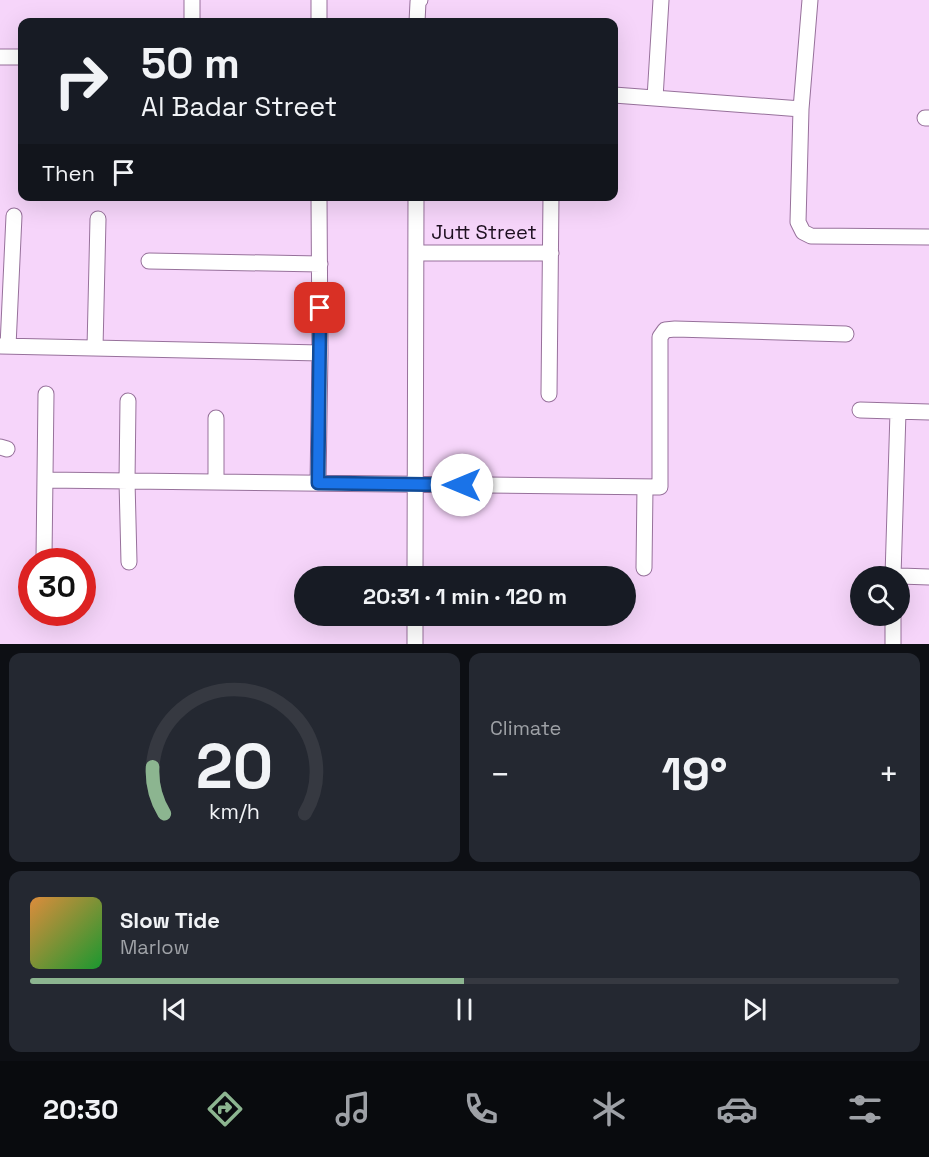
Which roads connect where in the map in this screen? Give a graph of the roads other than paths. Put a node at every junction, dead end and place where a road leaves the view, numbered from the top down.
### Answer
1 (192, 0) edge
2 (319, 0) edge
3 (420, 0) edge
4 (661, 0) edge
5 (810, 0) edge
6 (192, 18) edge
7 (319, 18) edge
8 (417, 18) edge
9 (0, 57) edge
10 (18, 57) edge
11 (618, 95) edge
12 (655, 98) junction
13 (801, 109) junction
14 (319, 201) edge
15 (416, 201) edge
16 (551, 201) edge
17 (14, 216) dead end
18 (98, 219) dead end
19 (929, 237) edge
20 (417, 253) junction
21 (551, 253) junction
22 (149, 261) dead end
23 (320, 264) junction
24 (846, 334) dead end
25 (4, 346) edge
26 (95, 348) junction
27 (320, 352) junction
28 (46, 394) dead end
29 (549, 394) dead end
30 (128, 401) dead end
31 (860, 410) dead end
32 (898, 412) junction
33 (929, 412) edge
34 (216, 418) dead end
35 (45, 480) junction
36 (127, 481) junction
37 (216, 482) junction
38 (318, 483) junction
39 (416, 485) junction
40 (645, 487) junction
41 (44, 548) edge
42 (129, 562) dead end
43 (415, 566) edge
44 (893, 566) edge
45 (644, 568) dead end
46 (910, 576) edge
47 (929, 577) edge
48 (415, 626) edge
49 (893, 626) edge
50 (415, 644) edge
51 (892, 644) edge

1 - 6 street
2 - 7 street
3 - 8 street
4 - 12 street
5 - 13 street
9 - 10 street
11 - 12 street
12 - 13 street
13 - 19 street
14 - 23 street
15 - 20 street
16 - 21 street
17 - 25 street
18 - 26 street
20 - 21 street, Jutt Street
20 - 39 street
21 - 29 street
22 - 23 street
23 - 27 street
24 - 40 street
25 - 26 street
26 - 27 street
27 - 38 street
28 - 35 street
30 - 36 street
31 - 32 street
32 - 33 street
32 - 44 street
34 - 37 street
35 - 36 street
35 - 41 street
36 - 37 street
36 - 42 street
37 - 38 street
38 - 39 street
39 - 40 street
39 - 43 street
40 - 45 street
46 - 47 street
48 - 50 street
49 - 51 street

